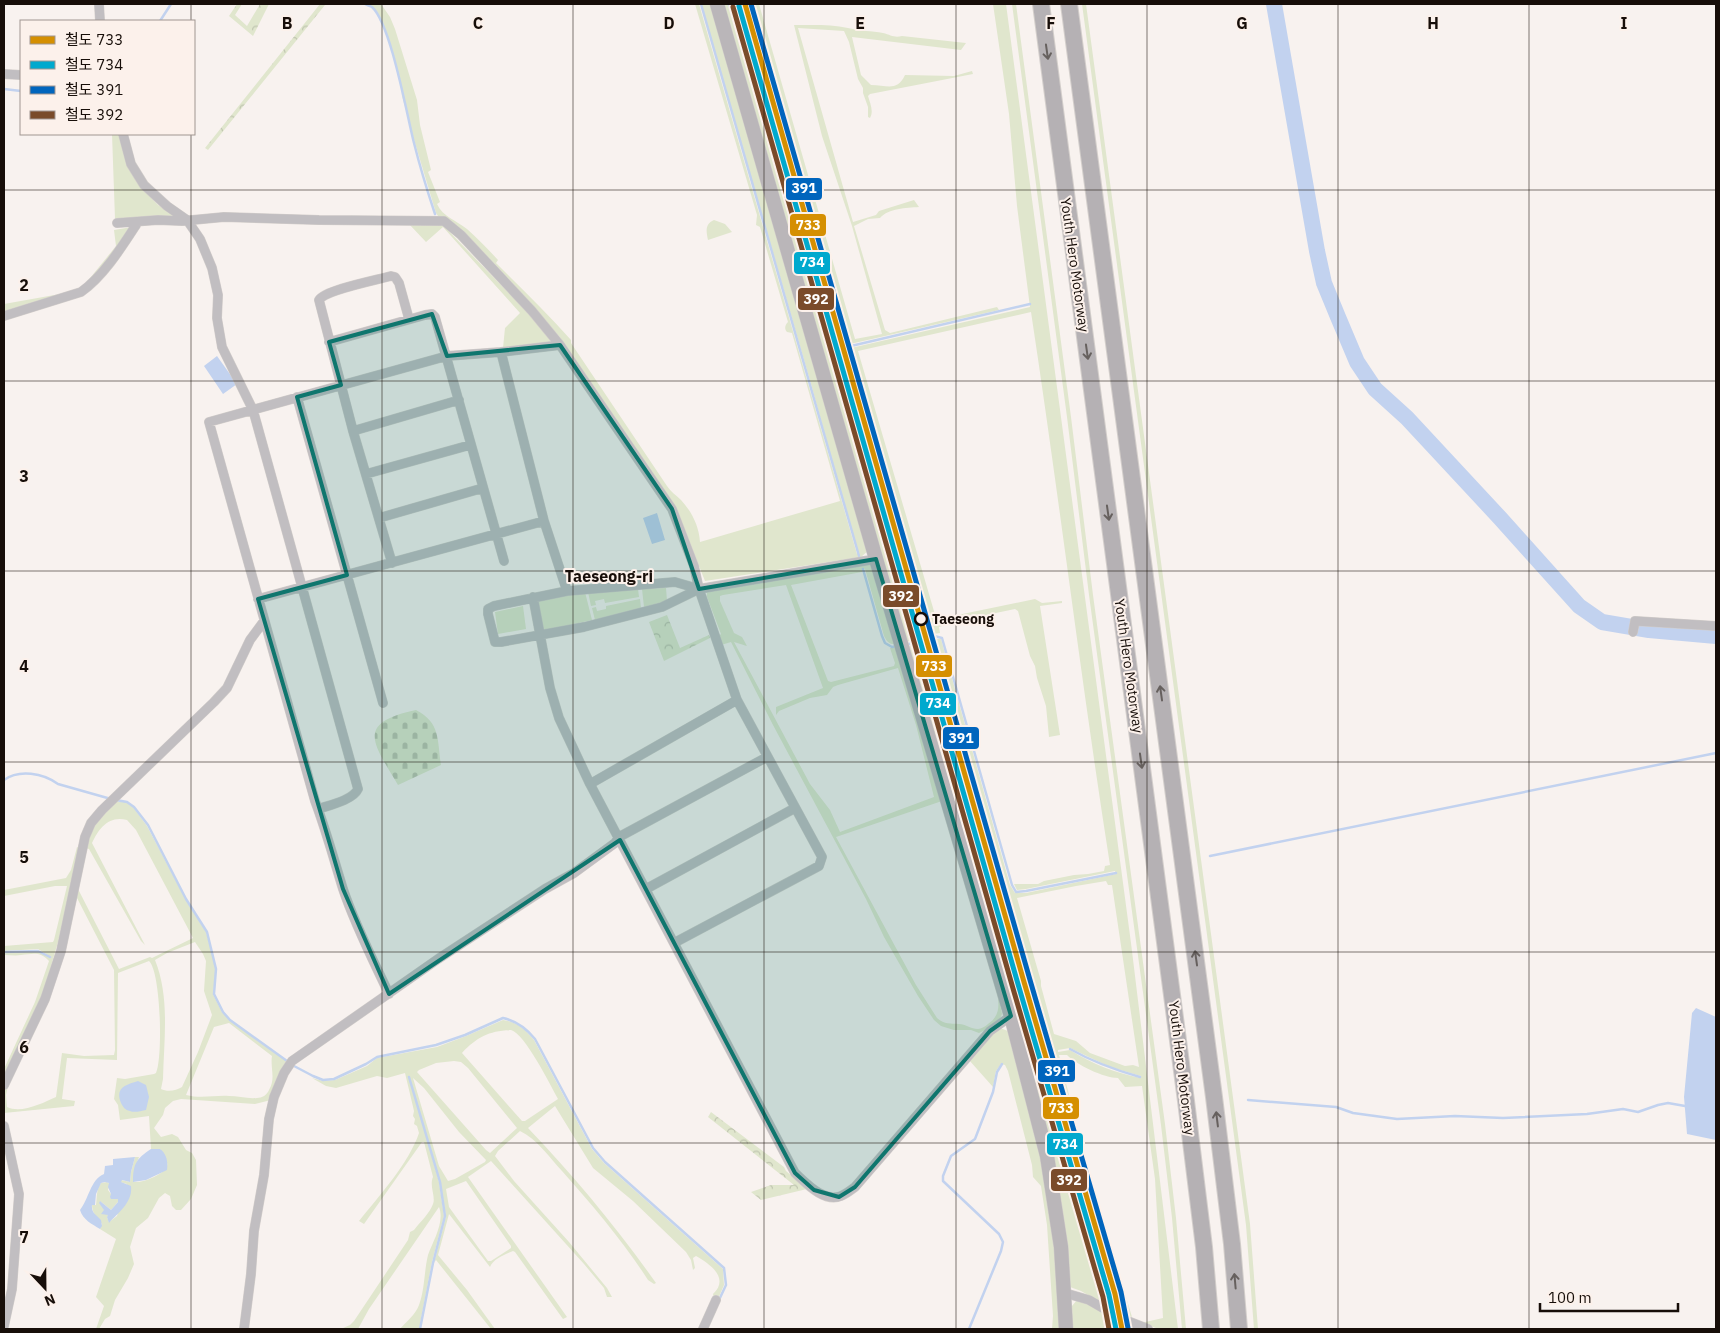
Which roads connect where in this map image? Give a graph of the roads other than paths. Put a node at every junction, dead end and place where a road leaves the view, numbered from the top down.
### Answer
1 (99, 4) edge
2 (717, 4) edge
3 (1041, 4) edge
4 (1069, 4) edge
5 (100, 20) edge
6 (4, 74) edge
7 (20, 74) edge
8 (123, 135) edge
9 (188, 220) junction
10 (138, 222) junction
11 (117, 223) dead end
12 (4, 316) edge
13 (409, 319) junction
14 (329, 342) junction
15 (560, 345) junction
16 (501, 352) junction
17 (447, 356) junction
18 (341, 385) junction
19 (296, 397) junction
20 (459, 400) junction
21 (253, 410) junction
22 (353, 431) junction
23 (470, 445) junction
24 (366, 474) junction
25 (483, 488) junction
26 (379, 518) junction
27 (544, 521) junction
28 (496, 534) junction
29 (876, 559) junction
30 (504, 561) dead end
31 (392, 563) junction
32 (347, 575) junction
33 (302, 587) junction
34 (699, 589) junction
35 (567, 591) junction
36 (533, 597) junction
37 (258, 600) junction
38 (264, 622) junction
39 (1716, 626) edge
40 (1634, 628) dead end
41 (539, 635) junction
42 (737, 700) junction
43 (383, 703) dead end
44 (767, 758) junction
45 (590, 784) junction
46 (795, 808) junction
47 (318, 809) junction
48 (619, 837) junction
49 (646, 889) junction
50 (674, 943) junction
51 (389, 994) junction
52 (1011, 1016) junction
53 (4, 1085) edge
54 (4, 1126) edge
55 (1065, 1293) junction
56 (716, 1300) dead end
57 (4, 1326) edge
58 (244, 1329) edge
59 (703, 1329) edge
60 (1066, 1329) edge
61 (1148, 1329) edge
62 (1211, 1329) edge
63 (1239, 1329) edge

1 - 5 street
2 - 29 main road
3 -> 62 highway, Youth Hero Motorway
63 -> 4 highway, Youth Hero Motorway
6 - 7 street
8 - 9 street
9 - 10 street
9 - 15 street
9 - 21 street
10 - 11 street
10 - 12 street
13 - 14 street
13 - 14 street
13 - 17 street
14 - 18 street
15 - 16 street
15 - 34 street
16 - 17 street
16 - 27 street
17 - 18 street
17 - 20 street
18 - 19 street
18 - 22 street
19 - 21 street
19 - 32 street
20 - 22 street
20 - 23 street
21 - 33 street
21 - 37 street
22 - 24 street
23 - 24 street
23 - 25 street
24 - 26 street
25 - 26 street
25 - 28 street
26 - 31 street
27 - 28 street
27 - 35 street
28 - 30 street
28 - 31 street
29 - 34 street
29 - 52 main road
31 - 32 street
32 - 33 street
32 - 43 street
33 - 37 street
33 - 47 street
34 - 35 street
34 - 41 street
34 - 42 street
35 - 36 street
36 - 41 street
36 - 41 street
37 - 38 street
38 - 47 street
38 - 53 street
39 - 40 street
41 - 45 street
42 - 44 street
42 - 45 street
44 - 46 street
44 - 48 street
45 - 48 street
46 - 49 street
46 - 50 street
47 - 51 street
48 - 49 street
48 - 51 street
49 - 50 street
50 - 52 street
51 - 58 street
52 - 55 main road
54 - 57 street
55 - 60 main road
55 - 61 street
56 - 59 street

